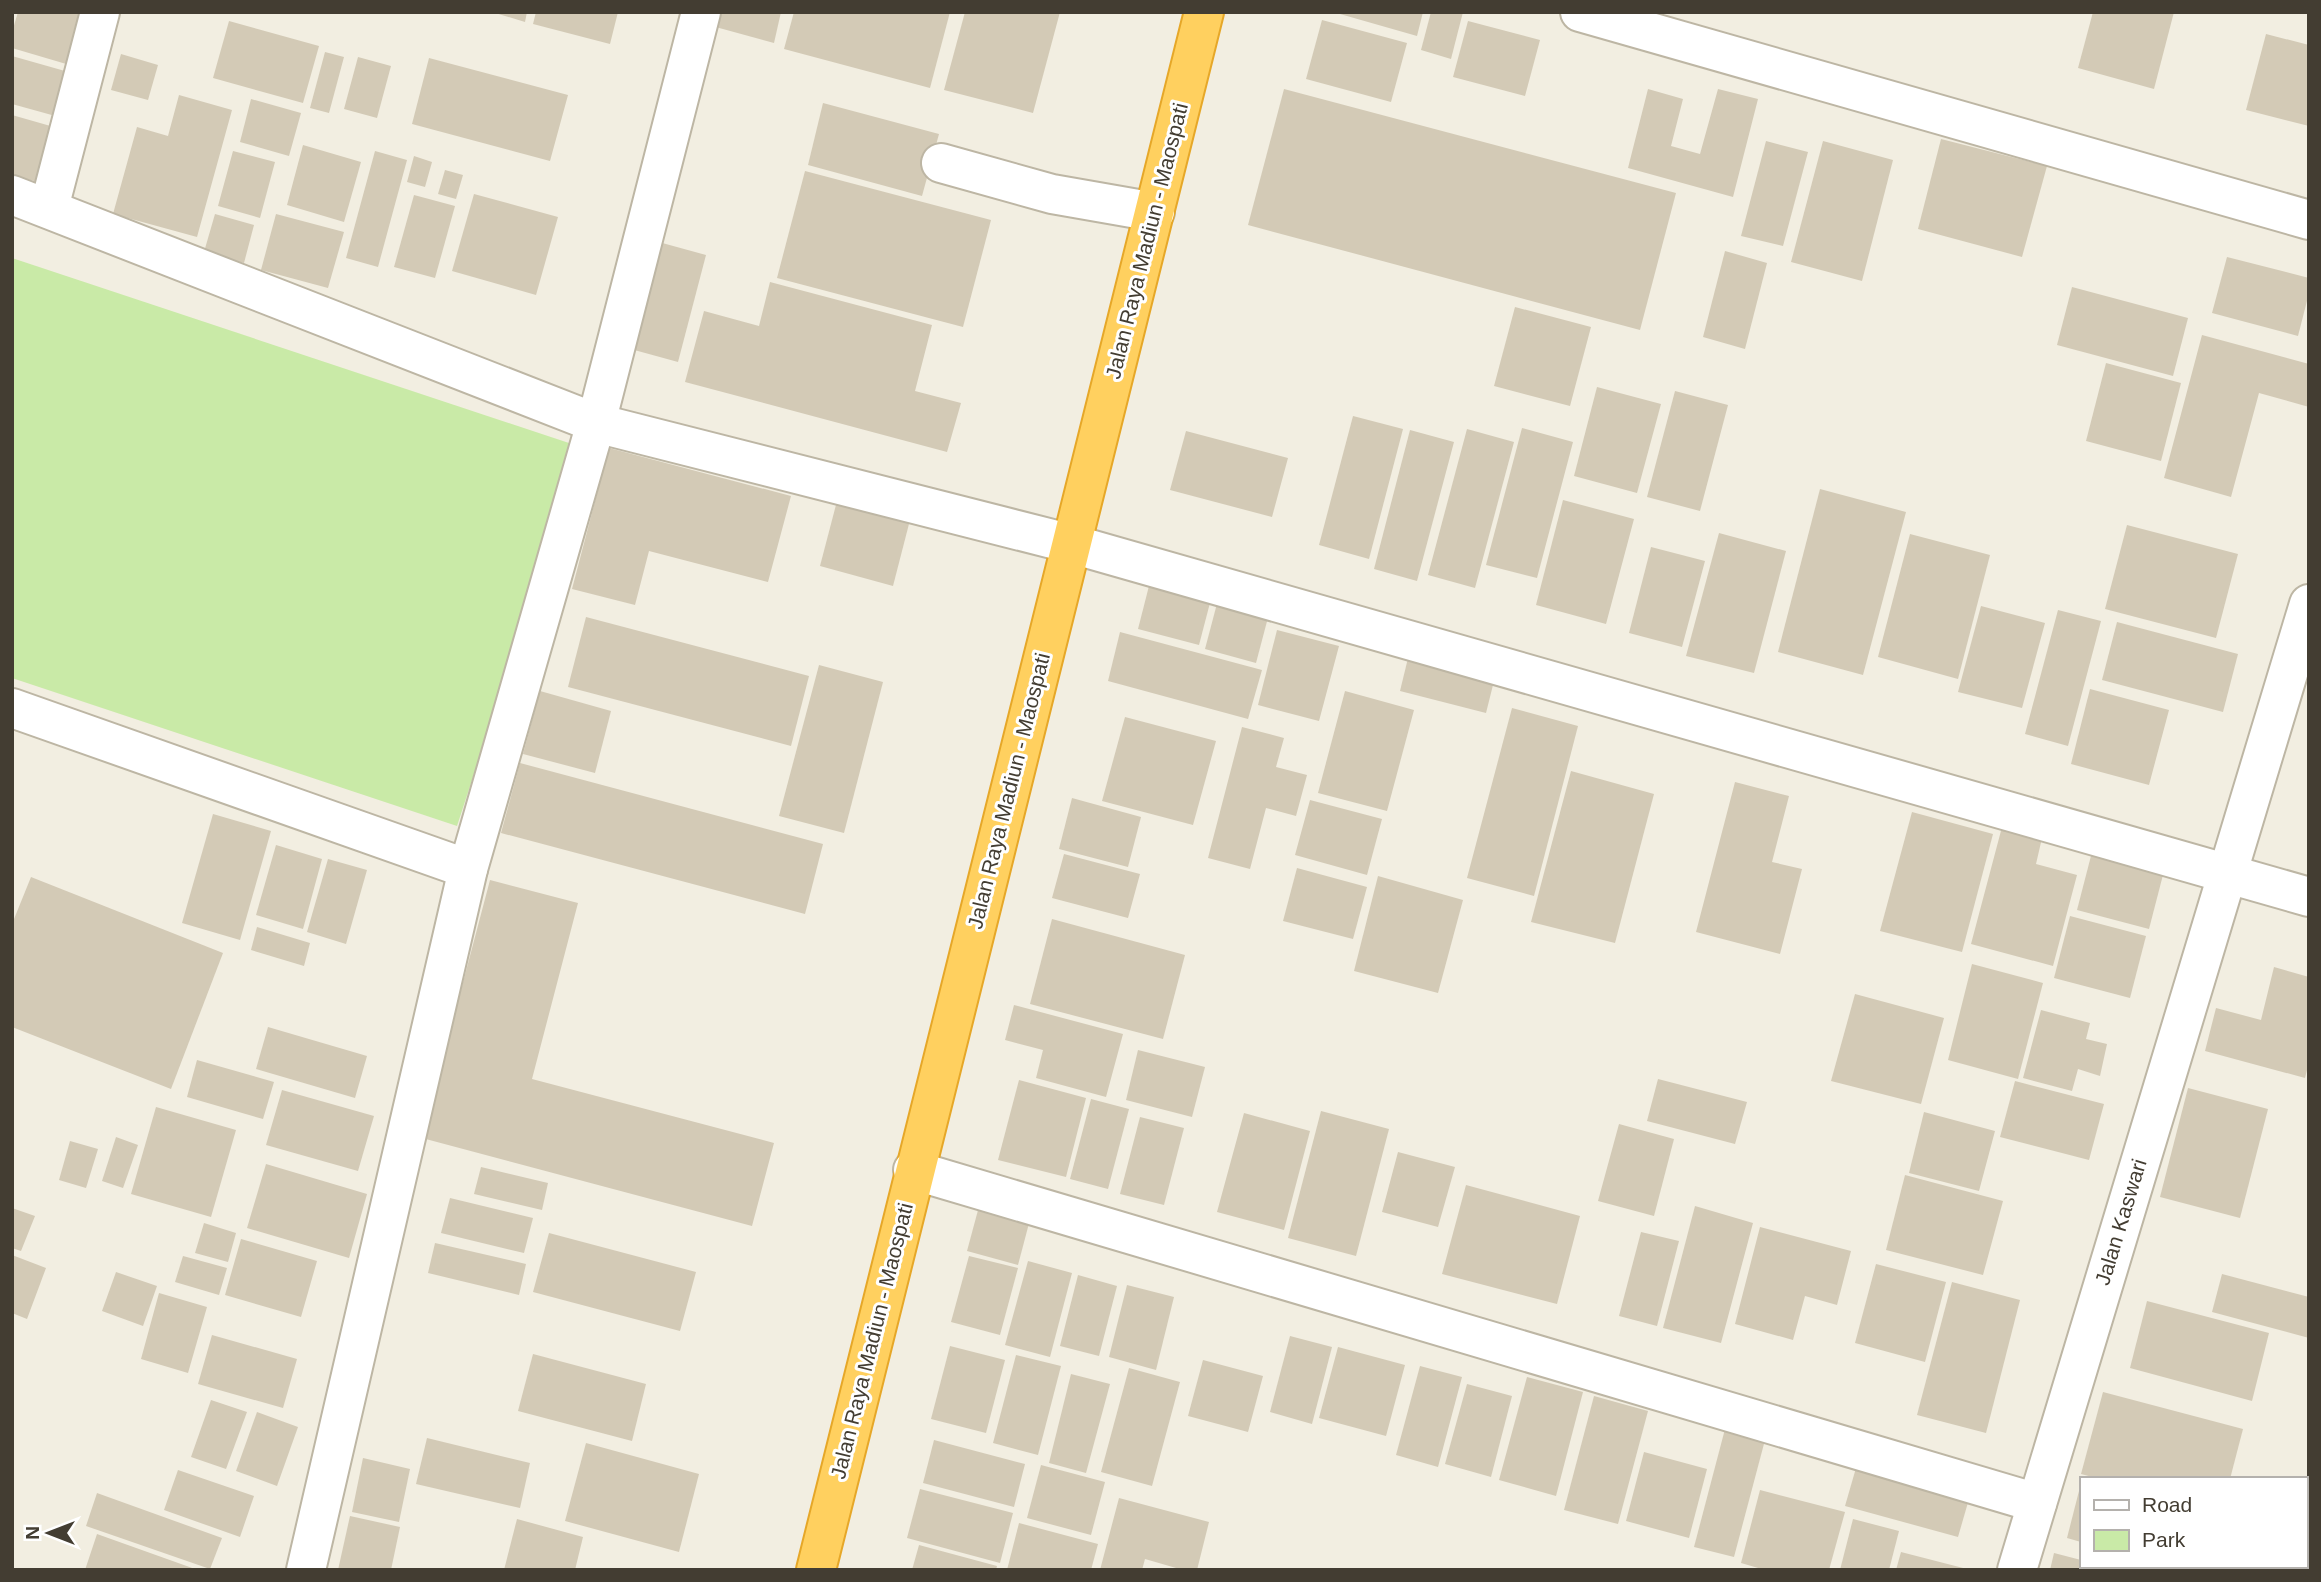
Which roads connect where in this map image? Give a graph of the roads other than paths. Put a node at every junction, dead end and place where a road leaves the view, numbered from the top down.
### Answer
1 (100, 12) edge
2 (701, 12) edge
3 (1203, 12) edge
4 (1580, 12) edge
5 (941, 163) dead end
6 (12, 195) edge
7 (48, 208) junction
8 (1155, 212) junction
9 (2309, 219) edge
10 (596, 423) junction
11 (1072, 544) junction
12 (2309, 604) edge
13 (12, 708) edge
14 (468, 869) junction
15 (2226, 875) junction
16 (2309, 897) edge
17 (913, 1170) junction
18 (2037, 1503) junction
19 (306, 1570) edge
20 (816, 1570) edge
21 (2017, 1570) edge

1 - 7 street
2 - 10 street
3 - 8 highway, Jalan Raya Madiun - Maospati
4 - 9 street
5 - 8 street
6 - 7 street
7 - 10 street
8 - 11 highway, Jalan Raya Madiun - Maospati
10 - 11 street
10 - 14 street
11 - 15 street
11 - 17 highway, Jalan Raya Madiun - Maospati
12 - 15 street, Jalan Kaswari
13 - 14 street
14 - 19 street
15 - 16 street
15 - 18 street, Jalan Kaswari
17 - 18 street
17 - 20 highway, Jalan Raya Madiun - Maospati
18 - 21 street, Jalan Kaswari

